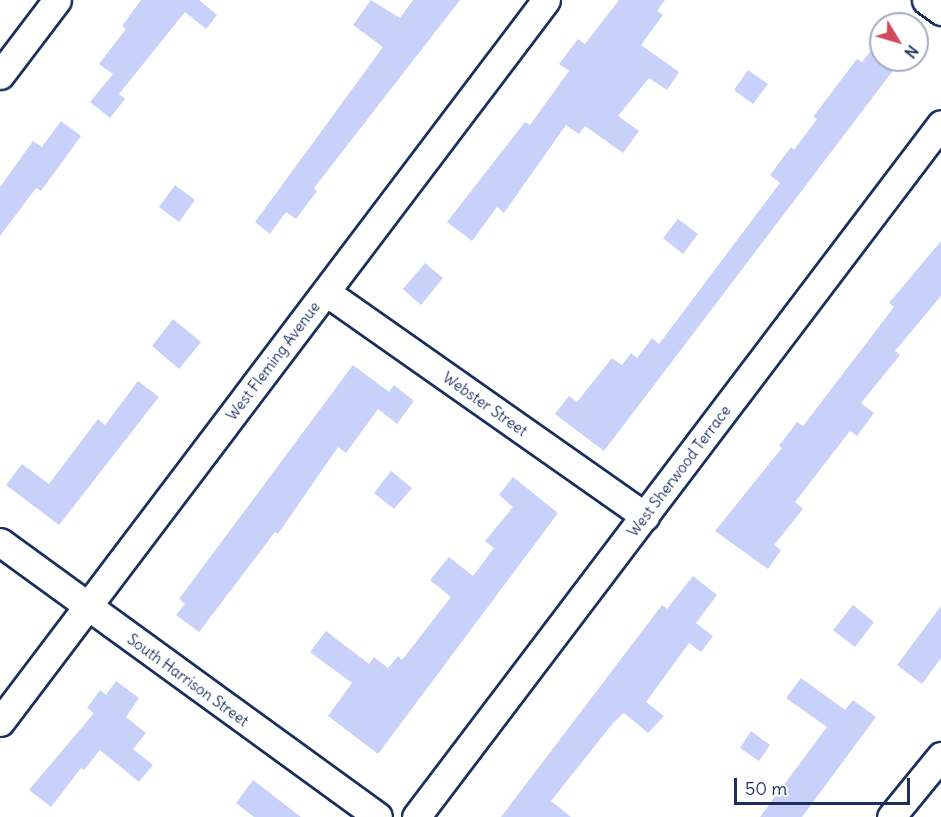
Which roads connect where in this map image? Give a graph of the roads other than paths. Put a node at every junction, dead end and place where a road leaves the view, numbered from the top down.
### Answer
1 (57, 0) edge
2 (546, 0) edge
3 (926, 0) edge
4 (941, 11) edge
5 (0, 75) edge
6 (941, 124) edge
7 (326, 292) junction
8 (645, 516) junction
9 (0, 542) edge
10 (86, 607) junction
11 (0, 722) edge
12 (941, 756) edge
13 (378, 817) edge
14 (416, 817) edge
15 (891, 817) edge

1 - 5 street
2 - 7 street, West Fleming Avenue
3 - 4 street
6 - 8 street, West Sherwood Terrace
7 - 8 street, Webster Street
7 - 10 street, West Fleming Avenue
8 - 14 street, West Sherwood Terrace
9 - 10 street, South Harrison Street
10 - 11 street, West Fleming Avenue
10 - 13 street, South Harrison Street
12 - 15 street

